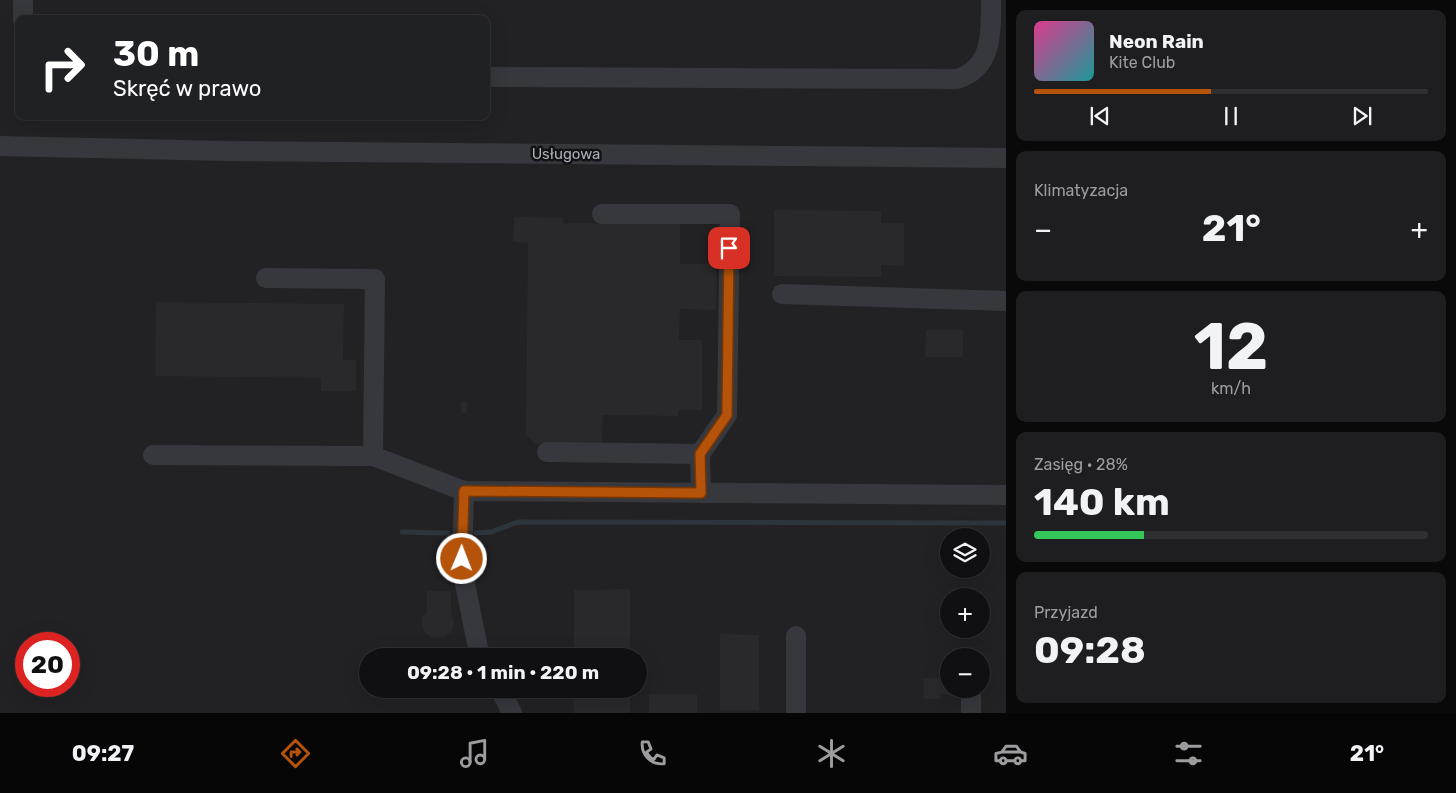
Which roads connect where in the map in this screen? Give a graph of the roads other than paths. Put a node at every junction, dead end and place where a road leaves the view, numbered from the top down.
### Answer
1 (23, 0) edge
2 (991, 0) edge
3 (23, 15) edge
4 (490, 77) edge
5 (0, 146) edge
6 (1006, 158) edge
7 (602, 214) dead end
8 (266, 278) dead end
9 (782, 294) dead end
10 (1006, 301) edge
11 (546, 452) dead end
12 (700, 454) junction
13 (152, 455) dead end
14 (373, 456) junction
15 (464, 491) junction
16 (701, 493) junction
17 (1006, 495) edge
18 (796, 636) dead end
19 (478, 648) edge
20 (504, 698) edge
21 (971, 698) edge
22 (512, 713) edge
23 (796, 713) edge
24 (971, 713) edge

1 - 3 street
2 - 4 street
5 - 6 street, Usługowa
7 - 12 street
8 - 14 street
9 - 10 street
11 - 12 street
12 - 16 street
13 - 14 street
14 - 15 street
15 - 16 street
15 - 19 street
16 - 17 street
18 - 23 street
20 - 22 street
21 - 24 street

